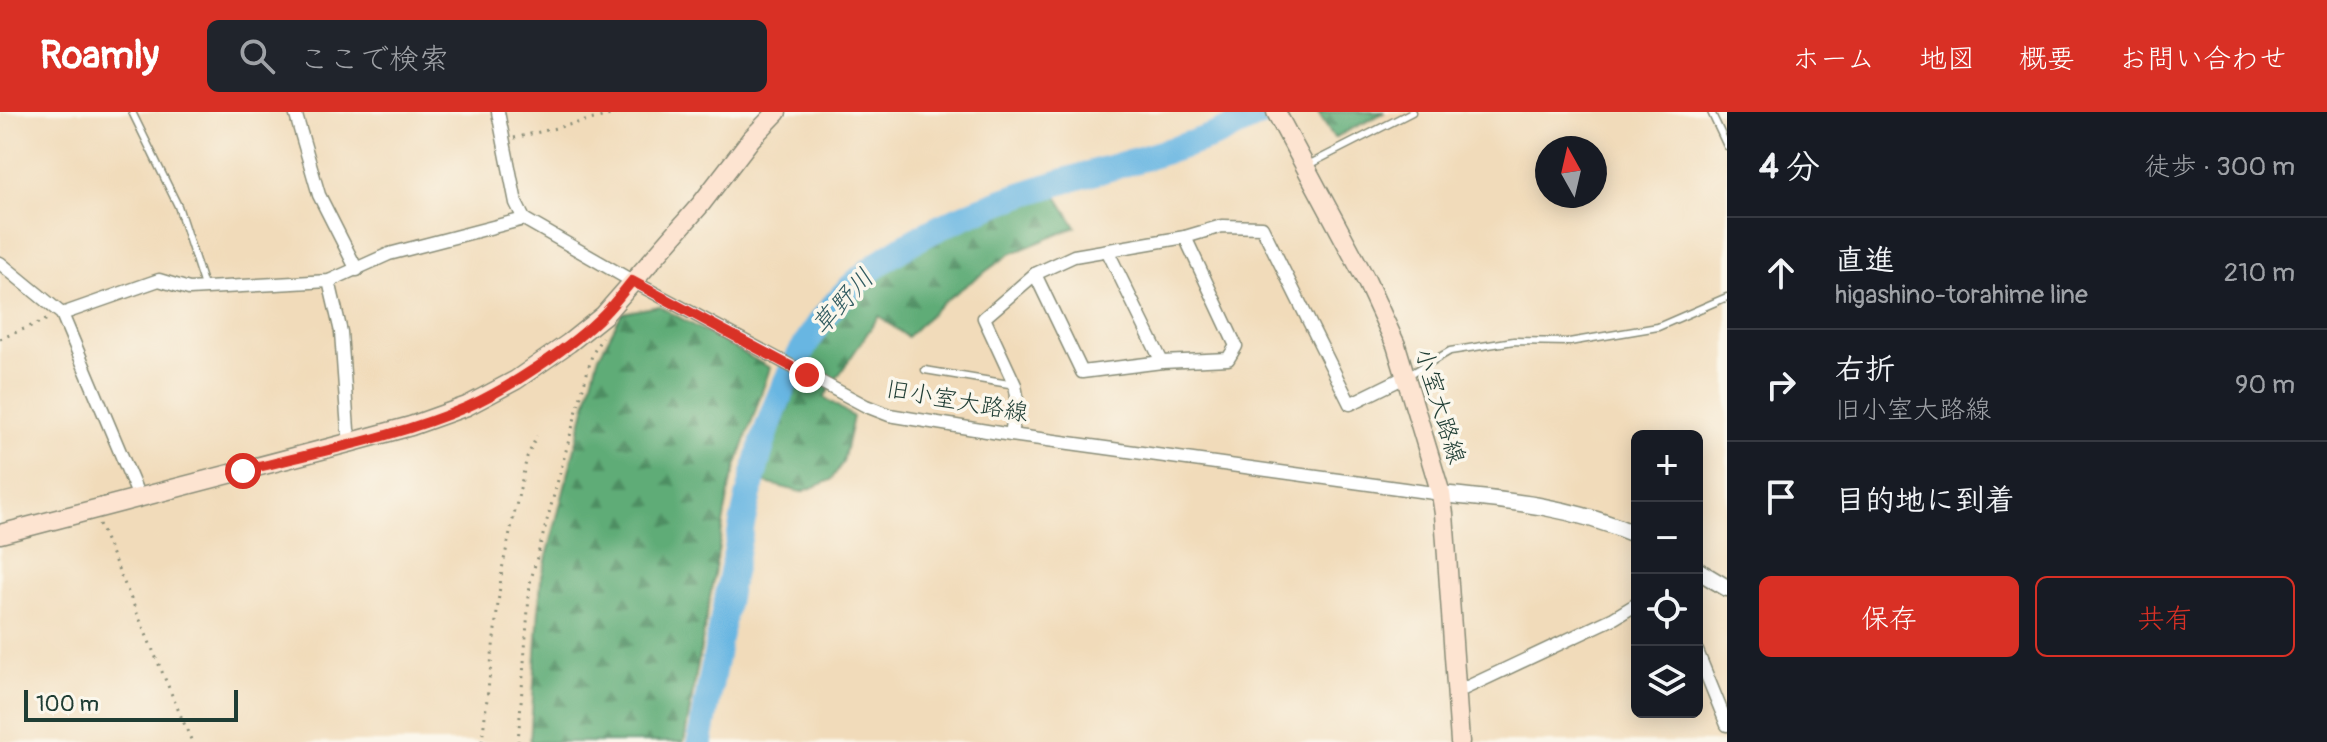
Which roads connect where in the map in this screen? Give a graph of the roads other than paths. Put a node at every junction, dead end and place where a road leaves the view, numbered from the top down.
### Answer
1 (132, 112) edge
2 (295, 112) edge
3 (498, 112) edge
4 (777, 112) edge
5 (1276, 112) edge
6 (1412, 112) edge
7 (1711, 112) edge
8 (1727, 146) edge
9 (1305, 163) junction
10 (524, 219) junction
11 (1185, 237) junction
12 (1108, 252) junction
13 (0, 263) edge
14 (357, 270) junction
15 (1035, 274) junction
16 (329, 281) junction
17 (632, 281) junction
18 (205, 289) junction
19 (1727, 297) edge
20 (62, 314) junction
21 (1162, 362) junction
22 (925, 370) dead end
23 (1407, 376) junction
24 (1015, 385) junction
25 (1011, 435) junction
26 (352, 442) junction
27 (1441, 494) junction
28 (139, 497) junction
29 (1631, 532) edge
30 (0, 534) edge
31 (1703, 574) edge
32 (1727, 588) edge
33 (1631, 608) edge
34 (1703, 666) edge
35 (1457, 692) junction
36 (1727, 725) edge
37 (1460, 742) edge

1 - 18 lane
2 - 14 street
3 - 10 street
4 - 17 main road
5 - 9 main road, 小室大路線
6 - 9 lane
7 - 8 lane
9 - 23 main road, 小室大路線
10 - 14 street
10 - 17 street, 旧小室大路線
11 - 12 street
11 - 21 street
11 - 23 street
12 - 15 street
12 - 21 street
13 - 20 street
14 - 16 street
15 - 21 street
15 - 24 street
16 - 18 street
16 - 26 street
17 - 25 street, 旧小室大路線
17 - 26 main road
18 - 20 street
19 - 23 lane
20 - 28 street
22 - 24 lane
23 - 27 main road, 小室大路線
24 - 25 street
25 - 27 street, 旧小室大路線
26 - 28 main road
27 - 29 street
27 - 35 main road, 小室大路線
28 - 30 main road
31 - 32 street
33 - 35 street
34 - 36 street
35 - 37 main road, 小室大路線

